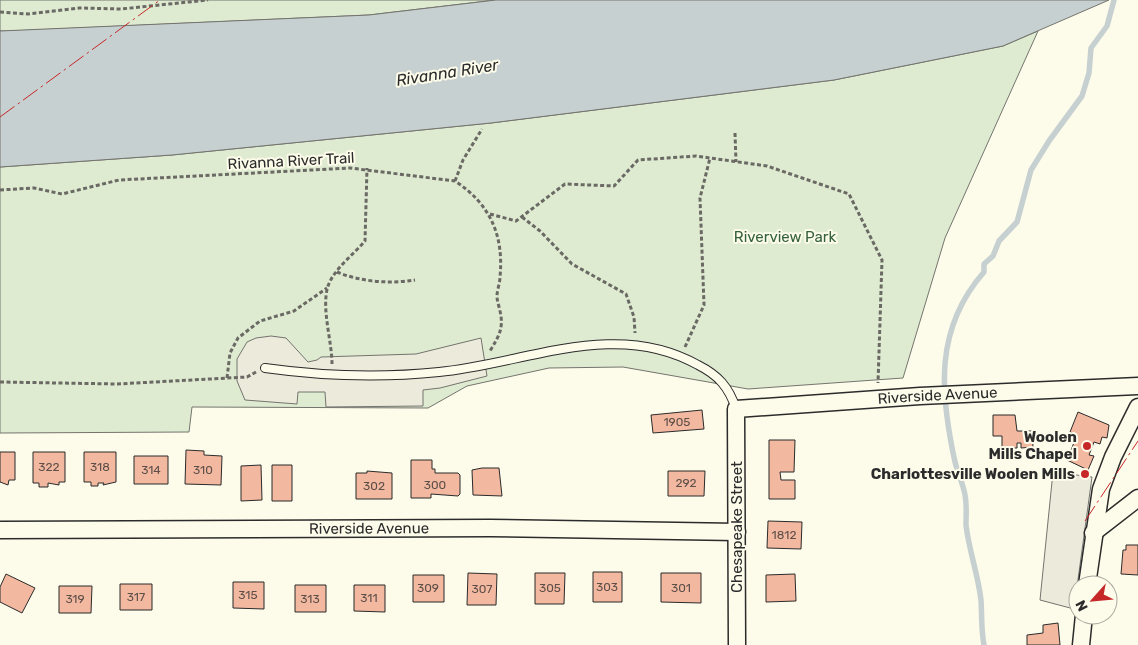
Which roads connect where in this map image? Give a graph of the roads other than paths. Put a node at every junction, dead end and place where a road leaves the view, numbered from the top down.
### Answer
1 (265, 368) road end
2 (1138, 386) edge
3 (1138, 407) edge
4 (736, 409) junction
5 (1138, 498) edge
6 (0, 530) edge
7 (737, 532) junction
8 (1093, 533) junction
9 (1088, 575) edge
10 (1083, 625) edge
11 (737, 645) edge
12 (1081, 645) edge

1 - 4 lane
2 - 4 street, Riverside Avenue
3 - 8 street
4 - 7 street, Chesapeake Street
5 - 8 street
6 - 7 street, Riverside Avenue
7 - 11 street, Chesapeake Street
8 - 9 street
10 - 12 street

